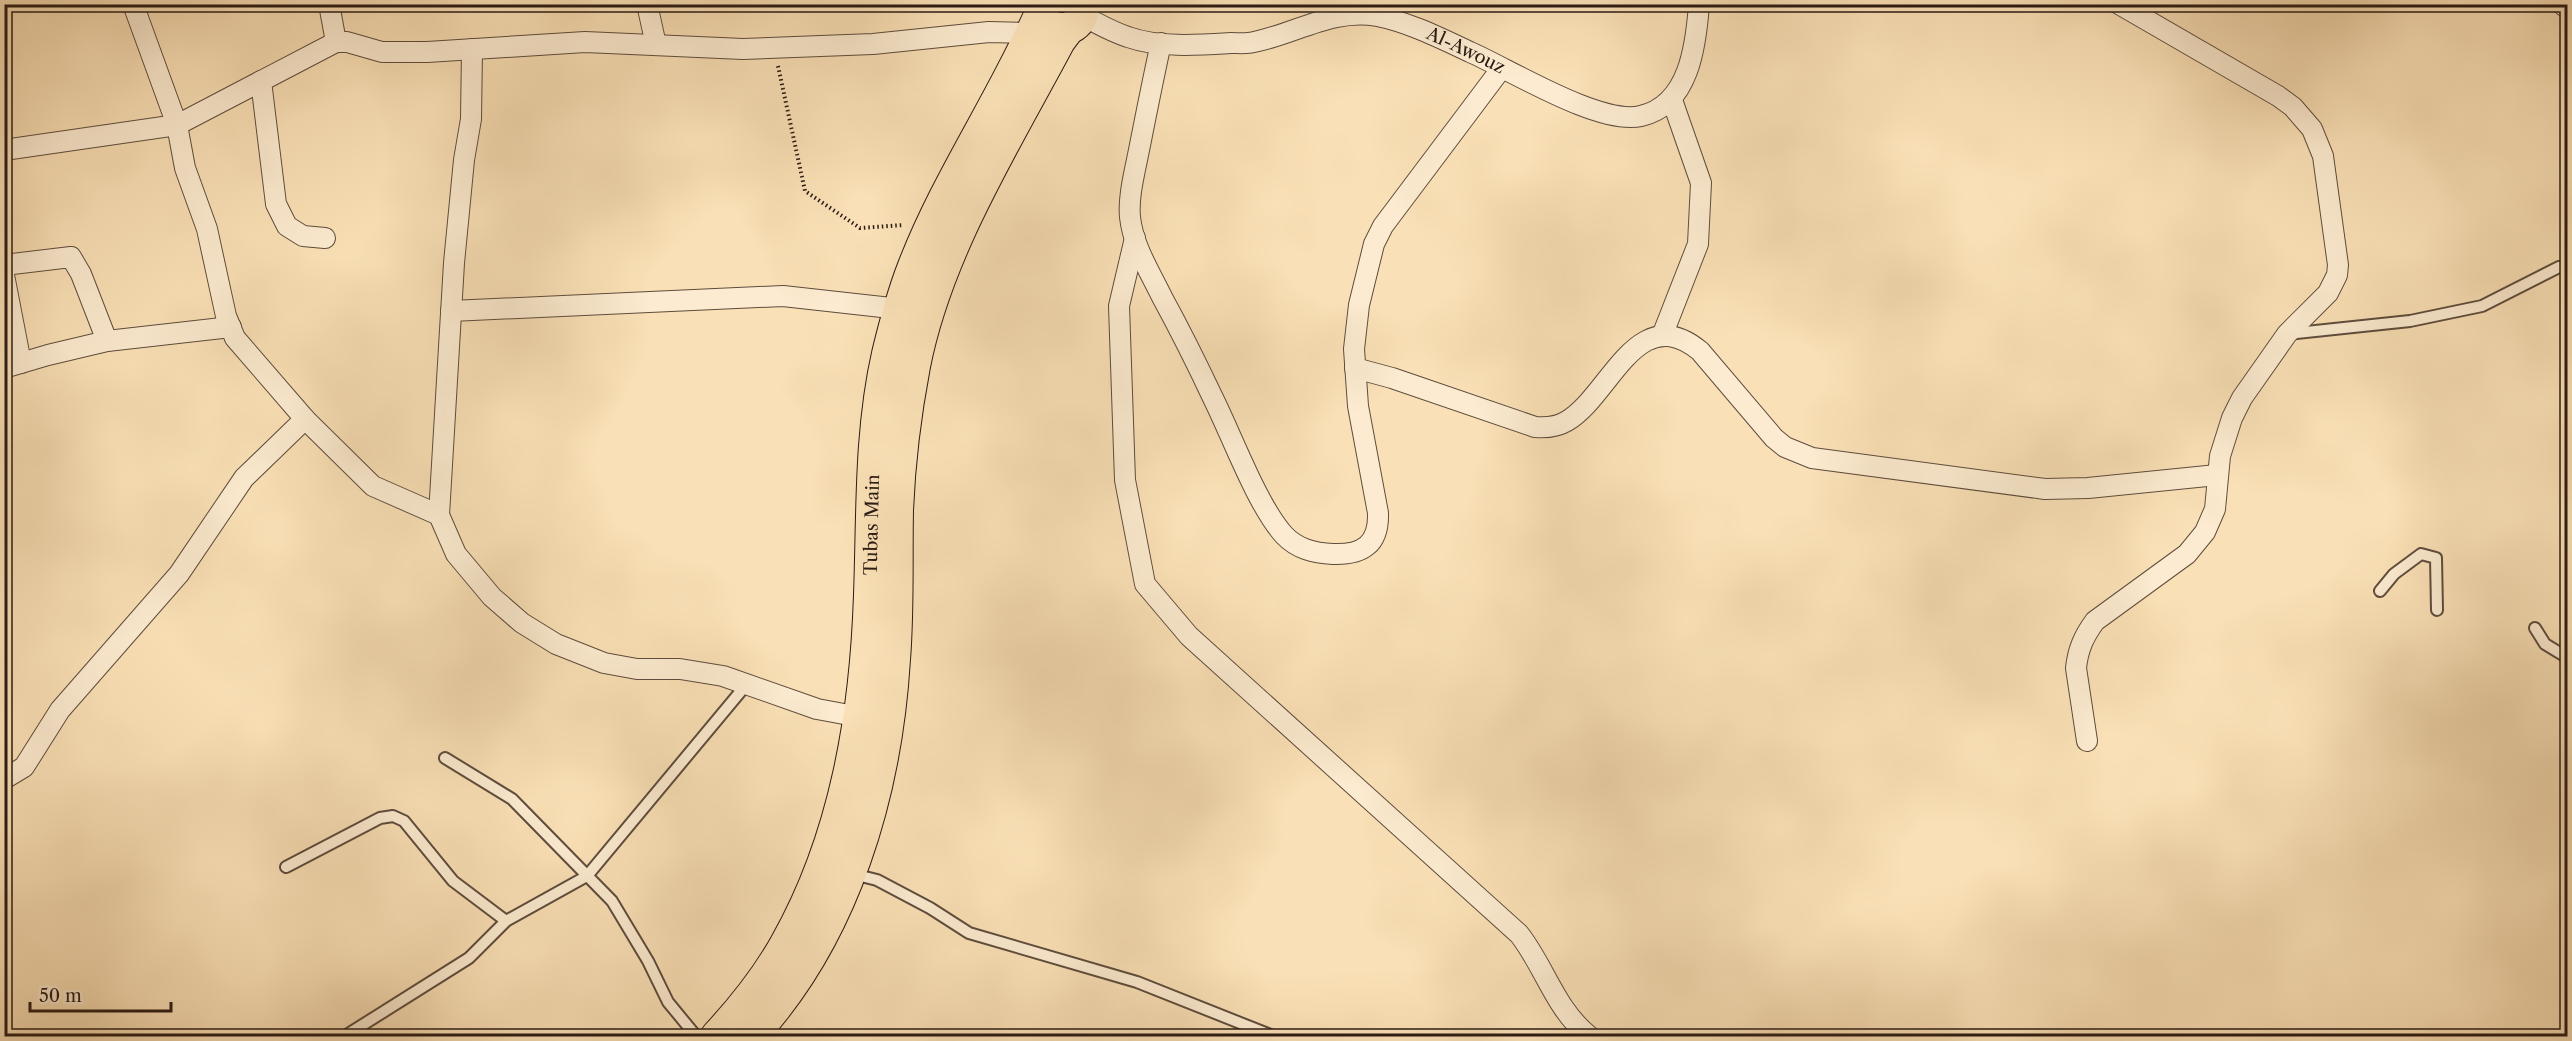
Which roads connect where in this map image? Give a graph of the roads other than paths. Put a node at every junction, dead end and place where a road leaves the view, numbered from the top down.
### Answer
1 (133, 4) edge
2 (329, 4) edge
3 (647, 4) edge
4 (1699, 4) edge
5 (2119, 4) edge
6 (2562, 4) edge
7 (2568, 9) edge
8 (1078, 16) edge
9 (1038, 17) edge
10 (336, 42) junction
11 (1161, 43) junction
12 (656, 45) junction
13 (472, 49) junction
14 (1501, 69) junction
15 (261, 81) junction
16 (1672, 100) junction
17 (177, 125) junction
18 (4, 150) edge
19 (325, 238) dead end
20 (1135, 238) junction
21 (4, 265) edge
22 (2568, 266) edge
23 (4, 275) edge
24 (900, 309) junction
25 (451, 311) junction
26 (231, 327) junction
27 (2287, 334) junction
28 (1662, 336) junction
29 (107, 341) junction
30 (13, 366) edge
31 (1355, 368) junction
32 (305, 419) junction
33 (2217, 475) junction
34 (439, 515) junction
35 (2380, 591) dead end
36 (2437, 610) dead end
37 (2535, 628) dead end
38 (2568, 658) edge
39 (746, 685) junction
40 (874, 719) junction
41 (2087, 741) dead end
42 (445, 758) dead end
43 (4, 779) edge
44 (286, 867) dead end
45 (849, 873) junction
46 (587, 876) junction
47 (506, 921) junction
48 (756, 1026) edge
49 (345, 1036) edge
50 (696, 1036) edge
51 (717, 1036) edge
52 (1273, 1036) edge
53 (1589, 1036) edge

1 - 17 street
2 - 10 street
3 - 12 street
4 - 16 street
5 - 27 street
6 - 7 street
8 - 9 main road
8 - 11 street, Al-Awouz
8 - 40 main road, Tubas Main
9 - 12 street
9 - 24 main road, Tubas Main
10 - 13 street
10 - 15 street
11 - 14 street, Al-Awouz
11 - 20 street
12 - 13 street
13 - 25 street
14 - 16 street, Al-Awouz
14 - 31 street
15 - 17 street
15 - 19 street
16 - 28 street
17 - 18 street
17 - 26 street
20 - 31 street
20 - 53 street
21 - 29 street
22 - 27 lane
23 - 30 street
24 - 25 street
24 - 40 main road, Tubas Main
25 - 34 street
26 - 29 street
26 - 32 street
27 - 33 street
28 - 31 street
28 - 33 street
29 - 30 street
32 - 34 street
32 - 43 street
33 - 41 street
34 - 39 street
35 - 36 lane
37 - 38 lane
39 - 40 street
39 - 46 lane
40 - 45 main road, Tubas Main
40 - 48 main road, Tubas Main
42 - 46 lane
44 - 47 lane
45 - 48 main road, Tubas Main
45 - 52 lane
46 - 47 lane
46 - 50 lane
47 - 49 lane
48 - 51 main road, Tubas Main

